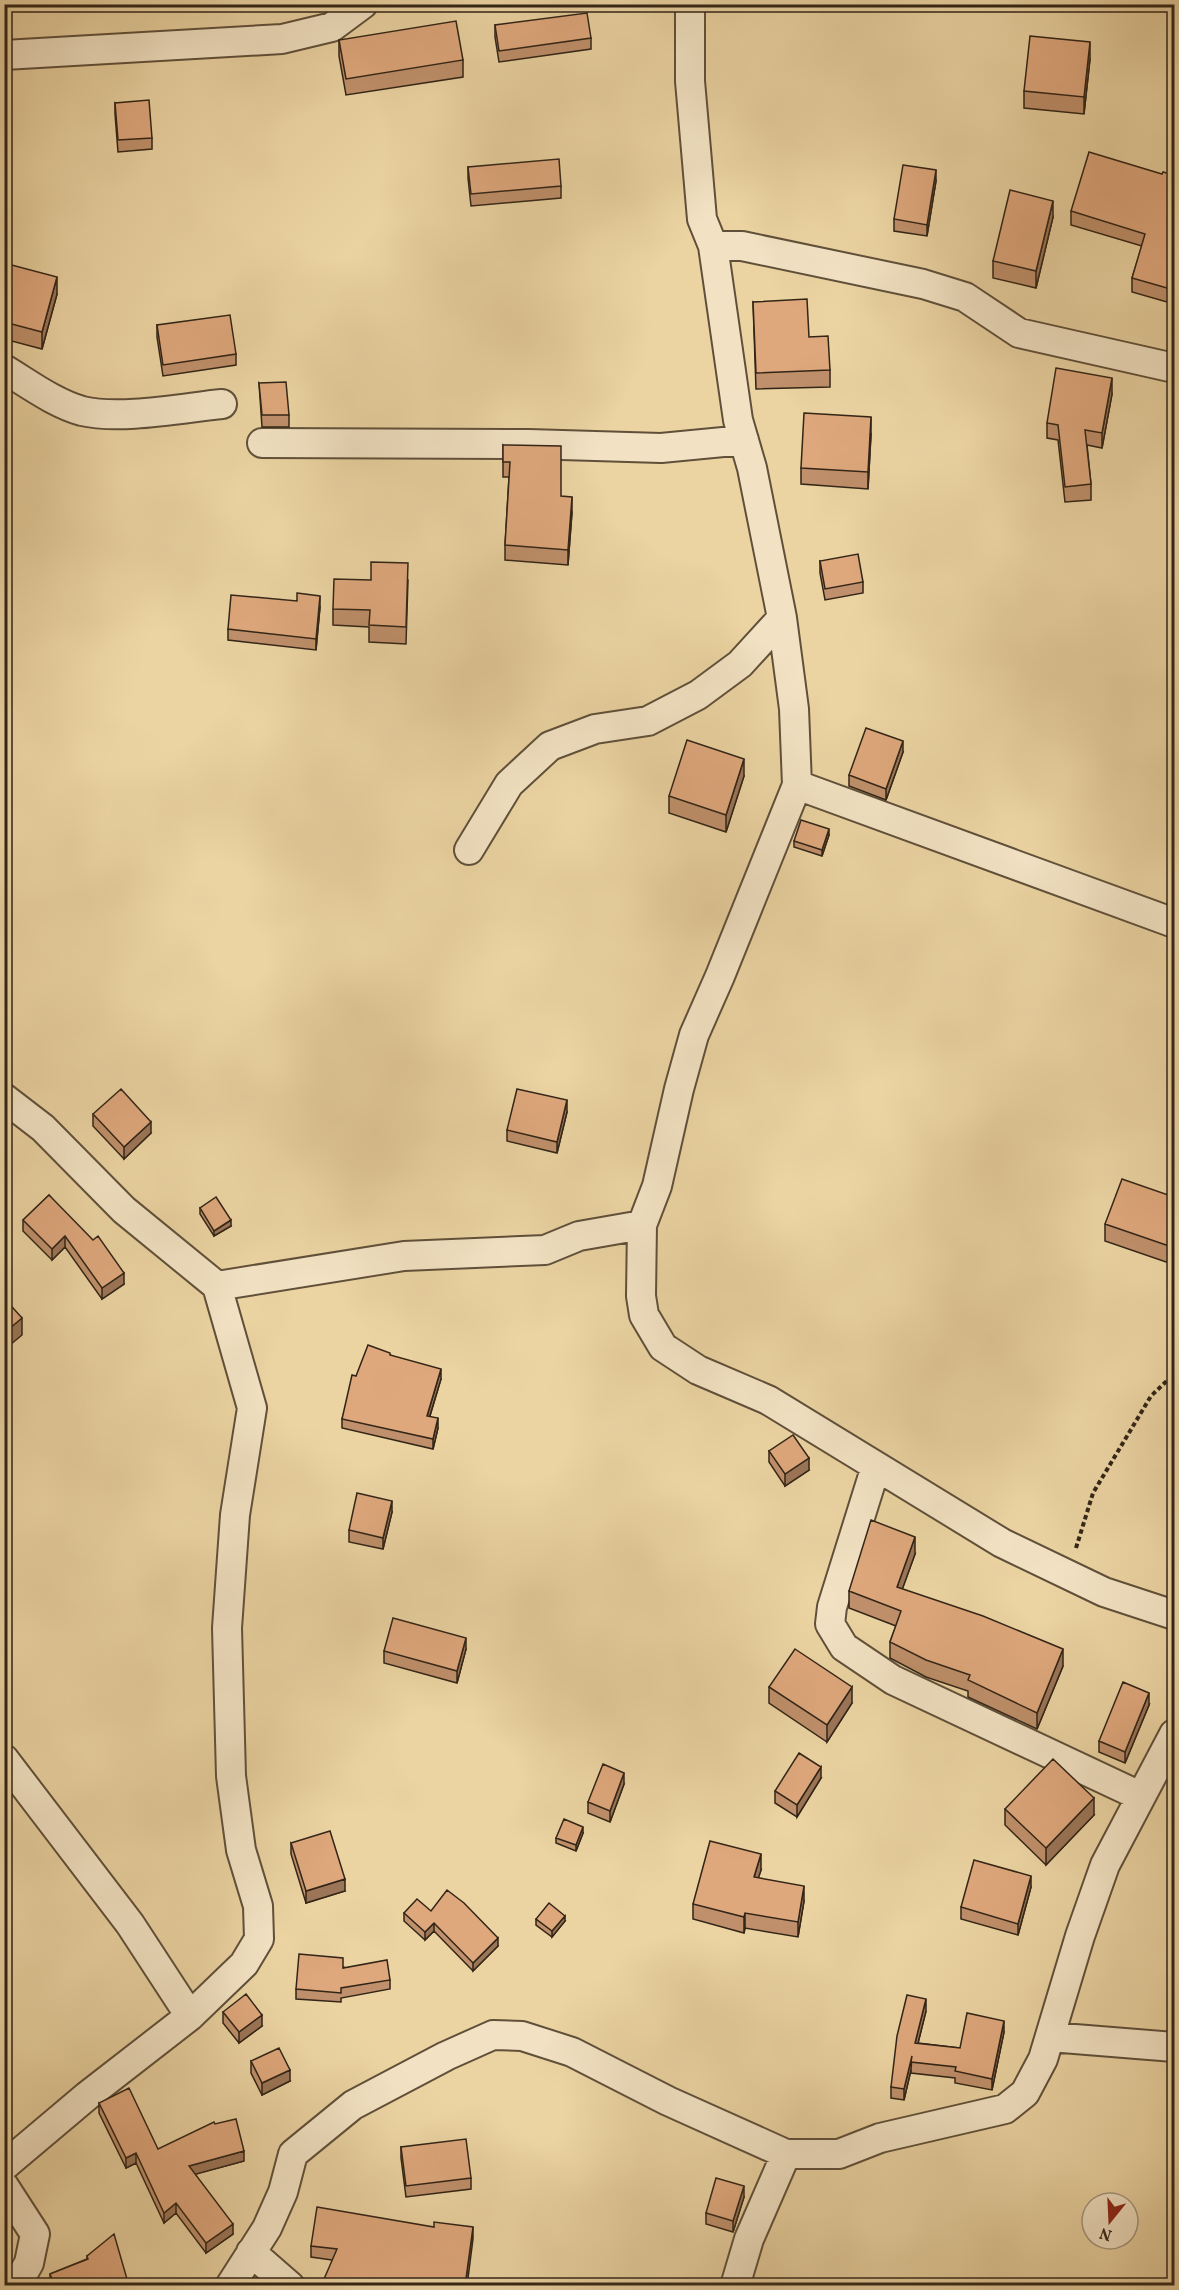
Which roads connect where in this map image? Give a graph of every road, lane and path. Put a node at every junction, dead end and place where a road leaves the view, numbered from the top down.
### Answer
1 (363, 4) edge
2 (690, 4) edge
3 (4, 55) edge
4 (713, 246) junction
5 (4, 369) edge
6 (1174, 369) edge
7 (222, 404) dead end
8 (744, 440) junction
9 (262, 443) dead end
10 (782, 618) junction
11 (797, 785) junction
12 (469, 850) dead end
13 (1174, 923) edge
14 (4, 1098) edge
15 (642, 1225) junction
16 (217, 1286) junction
17 (1174, 1374) edge
18 (876, 1466) junction
19 (1068, 1575) junction
20 (1174, 1615) edge
21 (1174, 1734) edge
22 (4, 1760) edge
23 (1140, 1796) junction
24 (190, 2016) junction
25 (1050, 2037) junction
26 (1174, 2047) edge
27 (786, 2154) junction
28 (4, 2166) edge
29 (4, 2186) edge
30 (251, 2252) junction
31 (16, 2286) edge
32 (230, 2286) edge
33 (290, 2286) edge
34 (735, 2286) edge

1 - 3 street
2 - 4 street
4 - 6 street
4 - 8 street
5 - 7 street
8 - 9 street
8 - 10 street
10 - 11 street
10 - 12 street
11 - 13 street
11 - 15 street
14 - 16 street
15 - 16 street
15 - 18 street
16 - 24 street
17 - 19 path
18 - 19 street
18 - 23 street
19 - 20 street
21 - 23 street
22 - 24 street
23 - 25 street
24 - 28 street
25 - 26 street
25 - 27 street
27 - 30 street
27 - 34 street
29 - 31 street
30 - 32 street
30 - 33 street

